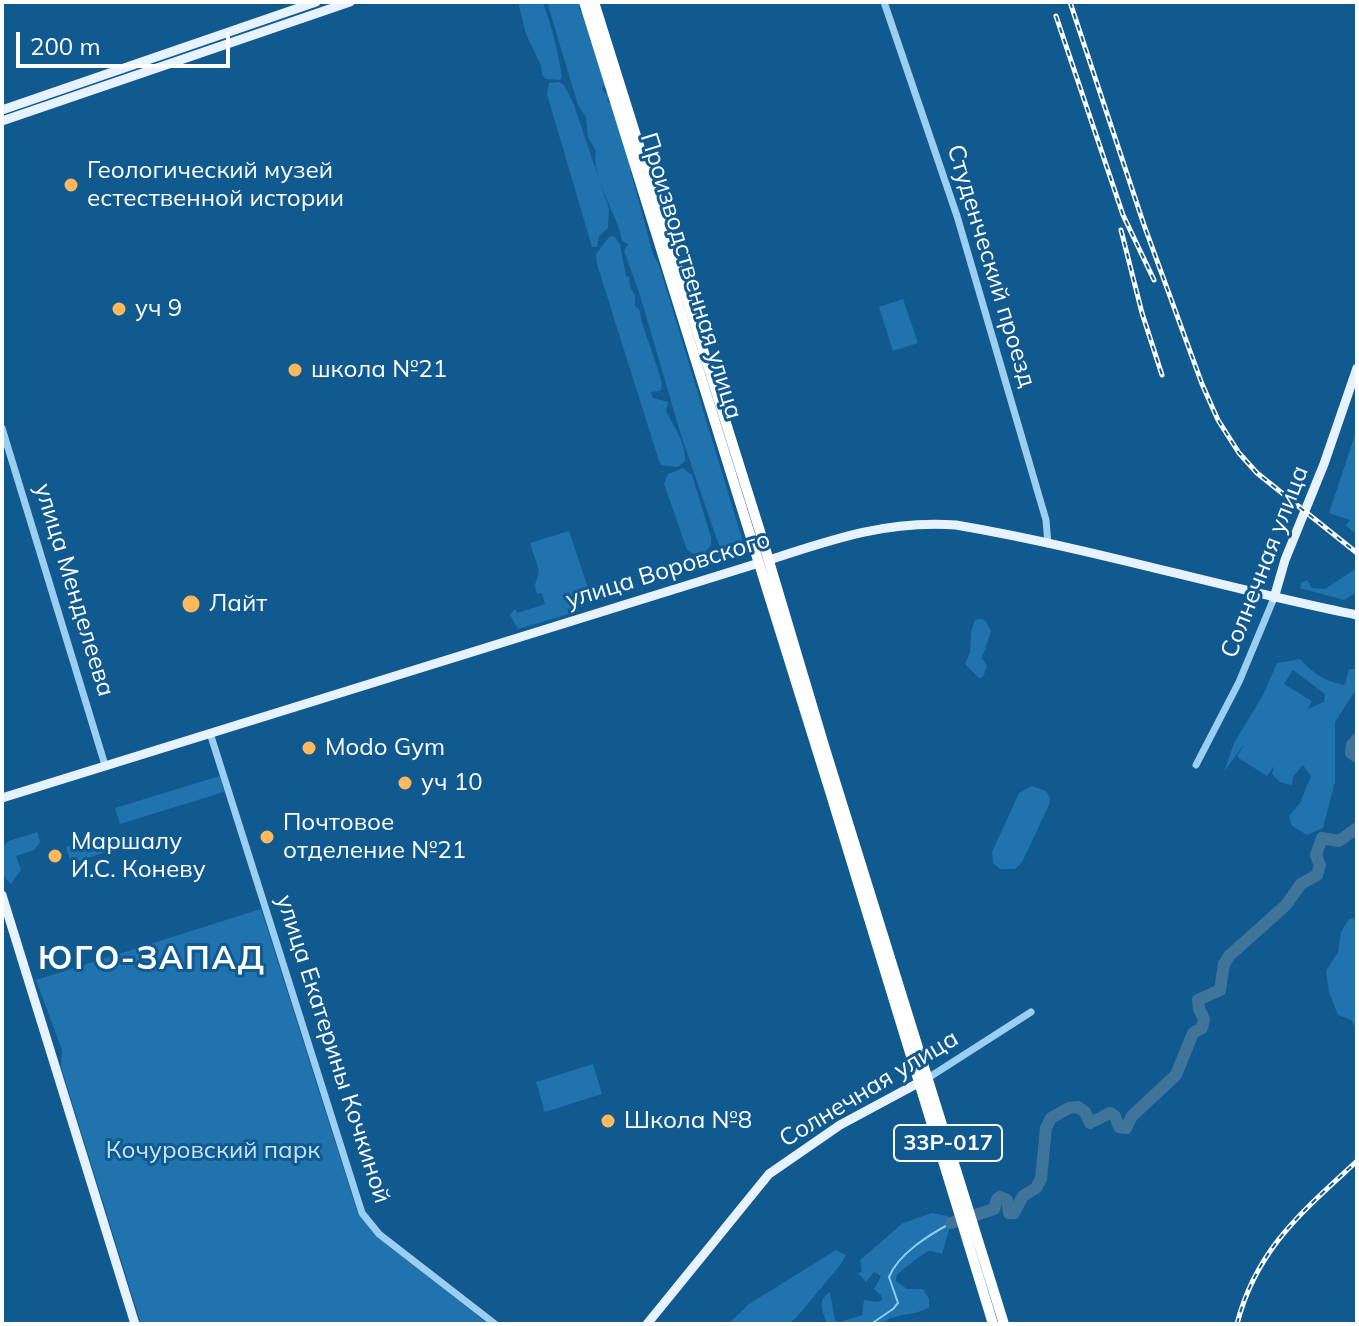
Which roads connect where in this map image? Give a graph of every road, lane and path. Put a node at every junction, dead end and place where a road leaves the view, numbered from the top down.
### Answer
1 (316, 2) edge
2 (350, 2) edge
3 (584, 2) edge
4 (594, 2) edge
5 (884, 2) edge
6 (2, 110) edge
7 (2, 121) edge
8 (1357, 368) edge
9 (2, 428) edge
10 (1048, 544) junction
11 (764, 561) junction
12 (1274, 598) junction
13 (1357, 615) edge
14 (210, 733) junction
15 (105, 765) junction
16 (1196, 765) dead end
17 (23, 791) junction
18 (2, 798) edge
19 (2, 805) edge
20 (2, 895) edge
21 (1031, 1012) dead end
22 (924, 1080) junction
23 (969, 1228) junction
24 (135, 1324) edge
25 (495, 1324) edge
26 (647, 1324) edge
27 (993, 1324) edge
28 (1004, 1324) edge

1 - 6 main road
2 - 7 main road
3 - 11 highway, Производственная улица
4 - 11 highway, Производственная улица
5 - 10 street, Студенческий проезд
8 - 12 main road, Солнечная улица
9 - 15 street, улица Менделеева
10 - 11 main road, улица Воровского
10 - 12 main road, улица Воровского
11 - 14 main road, улица Воровского
11 - 22 highway
11 - 22 highway
12 - 13 main road, улица Воровского
12 - 16 street, Солнечная улица
14 - 15 main road, улица Воровского
14 - 25 street, улица Екатерины Кочкиной
15 - 17 main road, улица Воровского
17 - 18 main road, улица Воровского
17 - 19 main road
20 - 24 main road
21 - 22 street, Солнечная улица
22 - 23 highway, 33Р-017
22 - 26 main road, Солнечная улица
23 - 27 highway, 33Р-017
23 - 28 highway, 33Р-017

